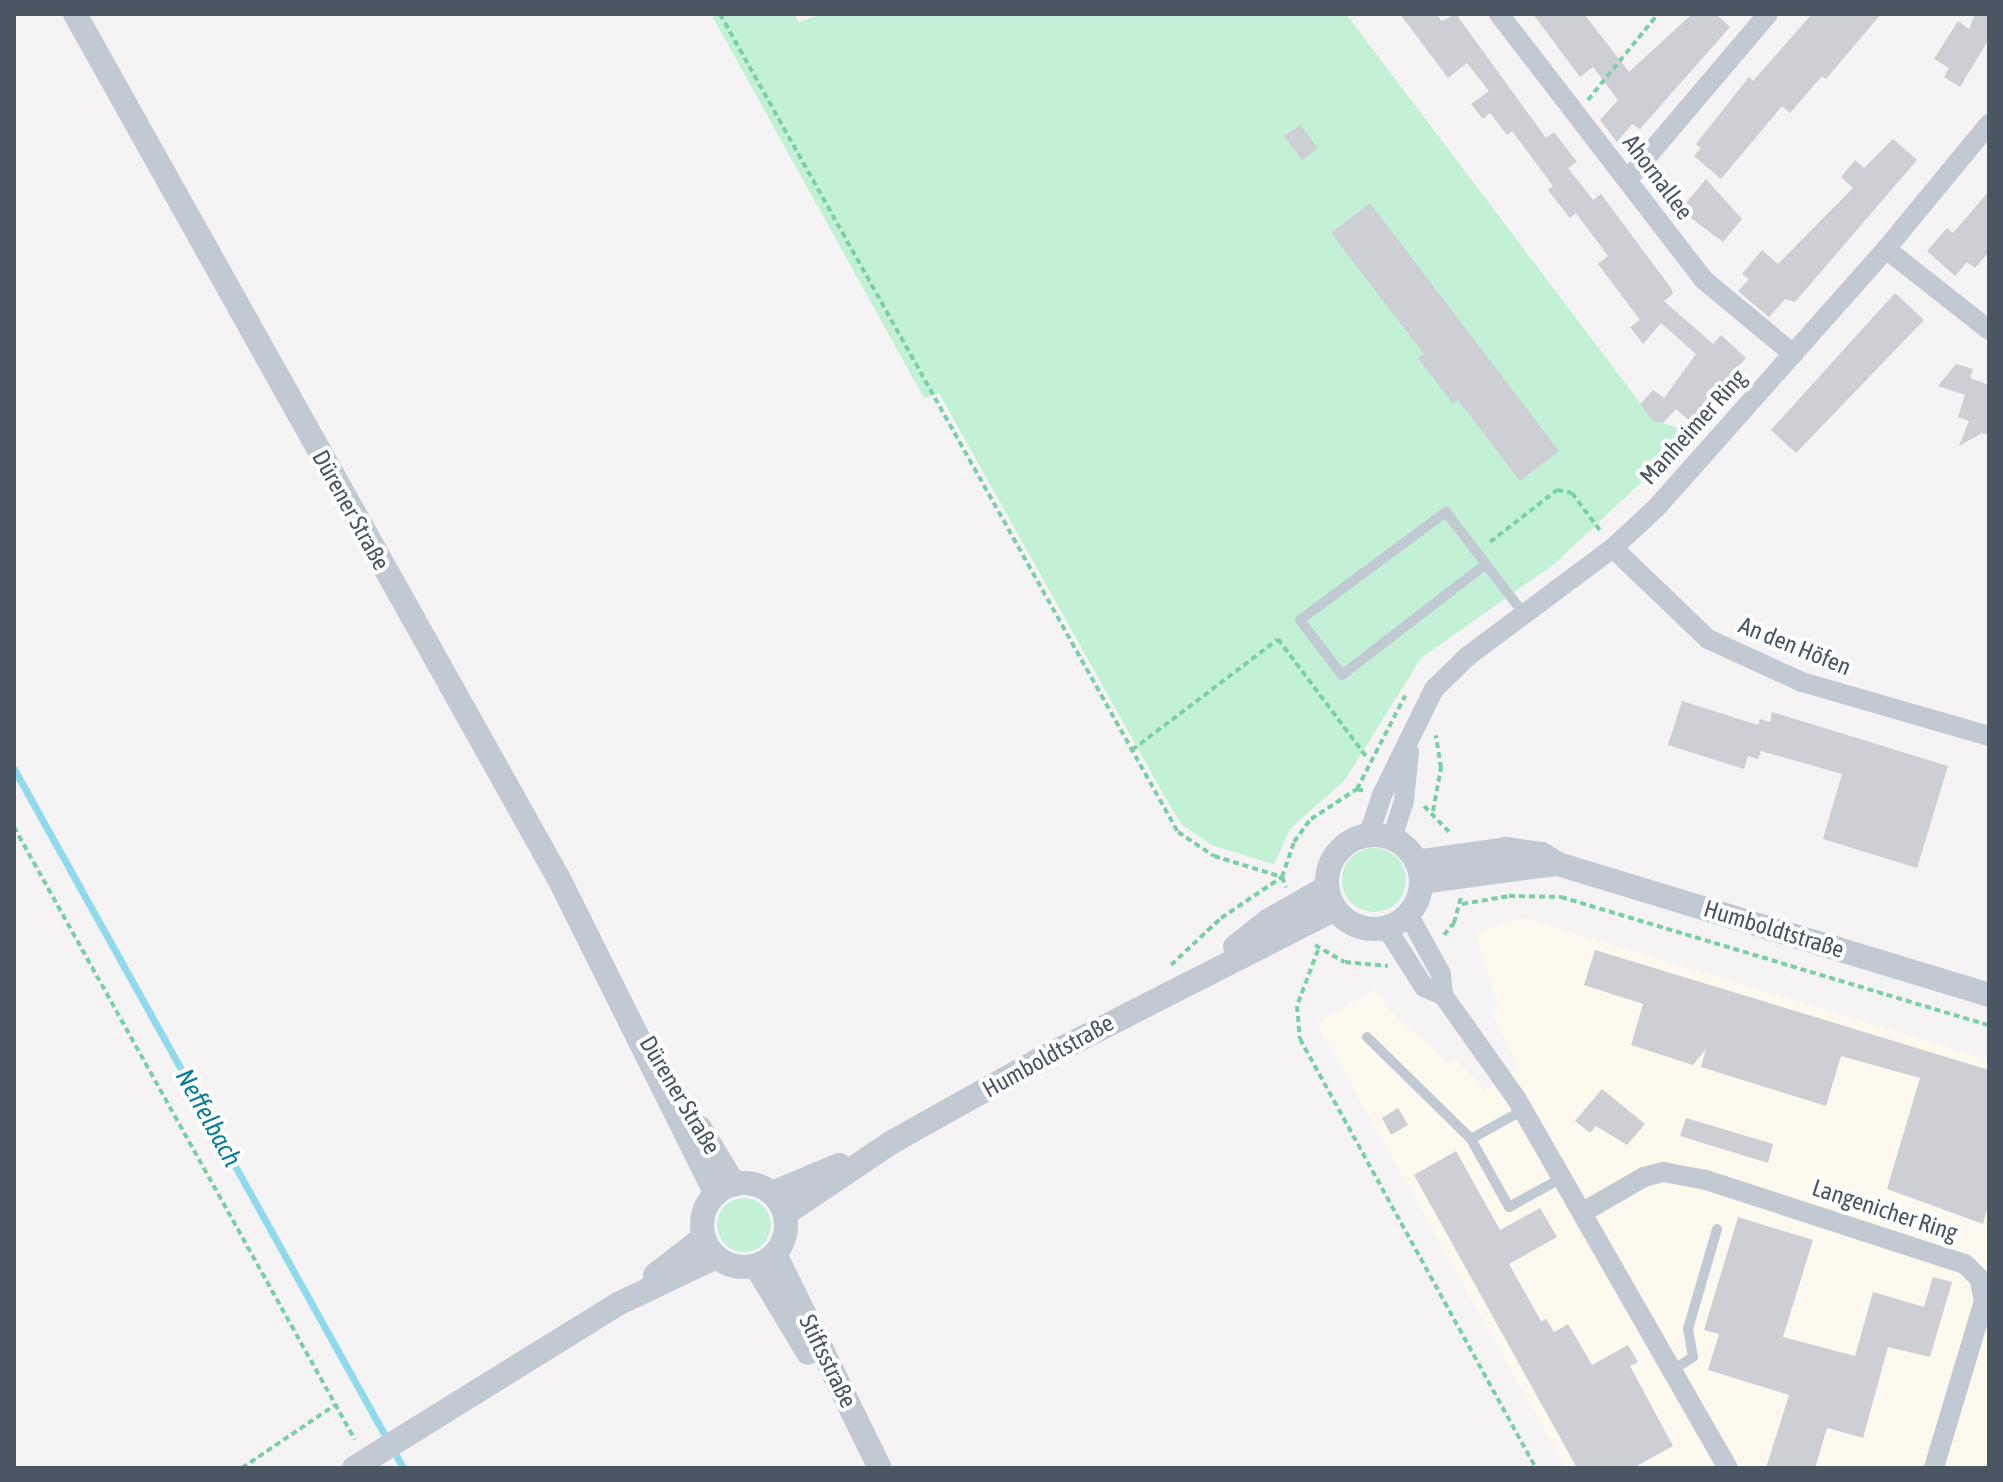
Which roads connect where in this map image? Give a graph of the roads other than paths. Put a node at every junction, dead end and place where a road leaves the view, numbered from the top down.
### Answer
1 (75, 14) edge
2 (1499, 14) edge
3 (1768, 14) edge
4 (1989, 124) edge
5 (1628, 179) junction
6 (1886, 249) junction
7 (1989, 330) edge
8 (1793, 354) junction
9 (1613, 548) junction
10 (1486, 564) junction
11 (1524, 614) junction
12 (1411, 736) junction
13 (1989, 736) edge
14 (1381, 836) junction
15 (1419, 872) junction
16 (1331, 898) junction
17 (1408, 914) junction
18 (1386, 927) junction
19 (1443, 995) junction
20 (1989, 995) edge
21 (1367, 1037) dead end
22 (1523, 1110) junction
23 (1471, 1139) junction
24 (1564, 1177) junction
25 (725, 1189) junction
26 (778, 1204) junction
27 (1585, 1211) junction
28 (1717, 1229) dead end
29 (710, 1247) junction
30 (766, 1260) junction
31 (1673, 1370) junction
32 (354, 1468) edge
33 (878, 1468) edge
34 (1728, 1468) edge
35 (1934, 1468) edge

1 - 25 street, Dürener Straße
2 - 5 street, Ahornallee
3 - 5 street
4 - 6 street, Manheimer Ring
5 - 8 street, Ahornallee
6 - 7 street
6 - 8 street, Manheimer Ring
8 - 9 street, Manheimer Ring
9 - 11 street, Manheimer Ring
9 - 13 street, An den Höfen
10 - 10 lane
10 - 11 lane
11 - 12 street, Manheimer Ring
12 - 14 street, Manheimer Ring
12 - 14 street, Manheimer Ring
14 - 15 street
14 - 16 street
15 - 17 street
15 - 20 street, Humboldtstraße
16 - 18 street
16 - 26 street, Humboldtstraße
17 - 18 street
17 - 19 street
18 - 19 street
19 - 22 street
21 - 23 lane
22 - 23 lane
22 - 24 street
23 - 24 lane
24 - 27 street
25 - 26 street
25 - 29 street
26 - 30 street
27 - 31 street
27 - 35 street, Langenicher Ring
28 - 31 lane
29 - 30 street
29 - 32 street, bridge
30 - 33 street, Stiftsstraße
31 - 34 street

